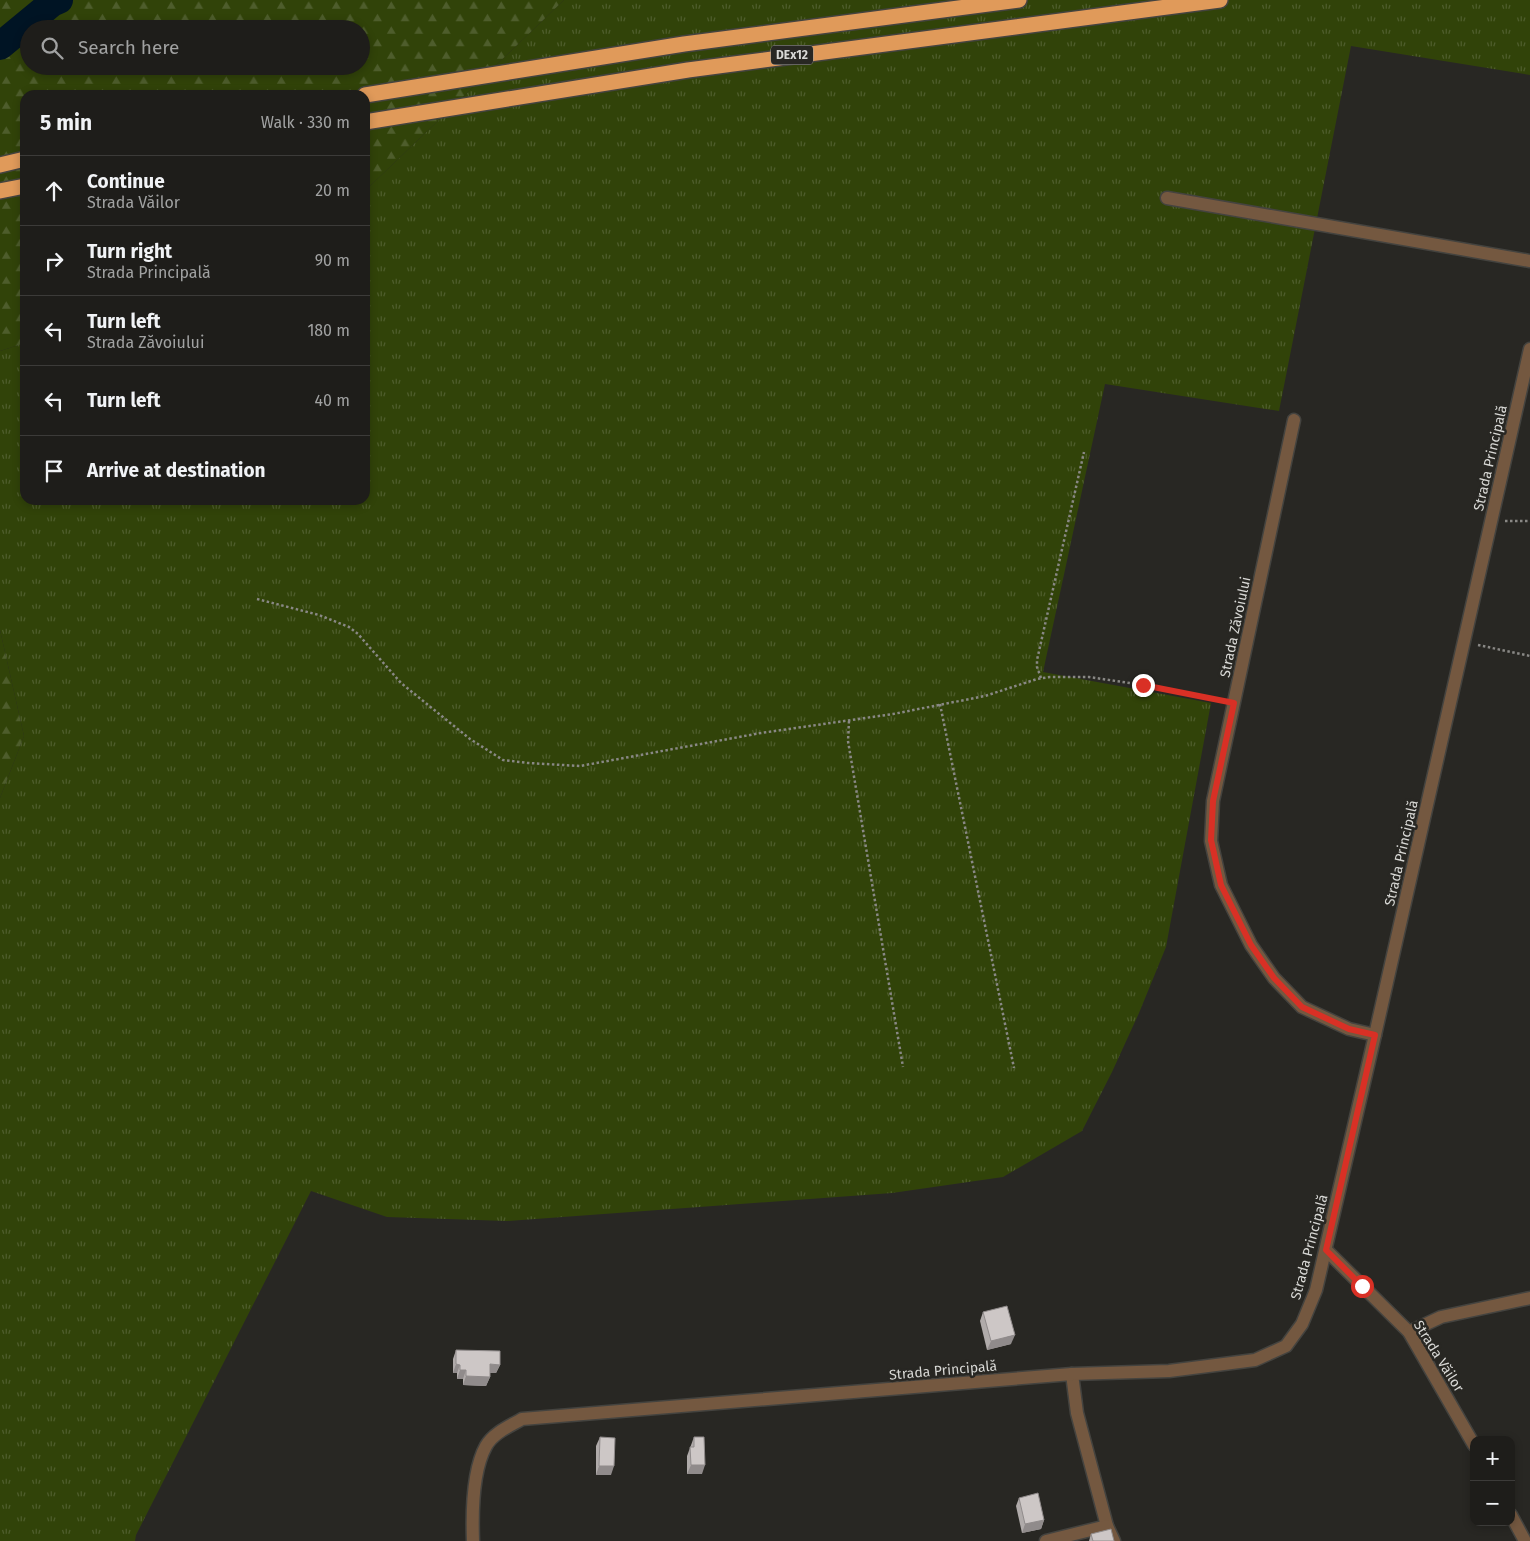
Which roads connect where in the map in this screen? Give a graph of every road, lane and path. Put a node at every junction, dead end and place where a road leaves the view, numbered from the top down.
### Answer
1 (1019, 0) edge
2 (1220, 0) edge
3 (370, 94) edge
4 (370, 121) edge
5 (20, 160) edge
6 (0, 164) edge
7 (20, 187) edge
8 (0, 191) edge
9 (1167, 198) dead end
10 (1530, 261) edge
11 (1530, 349) edge
12 (1294, 420) dead end
13 (1084, 452) dead end
14 (1491, 521) junction
15 (1530, 521) edge
16 (257, 599) dead end
17 (1464, 642) junction
18 (1530, 656) edge
19 (1042, 678) junction
20 (1234, 703) junction
21 (940, 704) junction
22 (849, 720) junction
23 (1375, 1035) junction
24 (903, 1067) dead end
25 (1014, 1068) dead end
26 (1326, 1250) junction
27 (1530, 1298) edge
28 (1409, 1332) junction
29 (1072, 1374) junction
30 (1470, 1438) edge
31 (1515, 1522) edge
32 (1107, 1526) junction
33 (473, 1541) edge
34 (1046, 1541) edge
35 (1114, 1541) edge
36 (1525, 1541) edge

1 - 3 highway, DEx12
2 - 4 highway, DEx12
5 - 6 highway
7 - 8 highway
9 - 10 street
11 - 14 street, Strada Principală
12 - 20 street, Strada Zăvoiului
13 - 19 path
14 - 15 path
14 - 17 street, Strada Principală
16 - 22 path
17 - 18 path
17 - 23 street, Strada Principală
19 - 20 path
19 - 21 path
20 - 23 street, Strada Zăvoiului
21 - 22 path
21 - 25 path
22 - 24 path
23 - 26 street, Strada Principală
26 - 28 street, Strada Văilor
26 - 29 street, Strada Principală
27 - 28 street
28 - 30 street, Strada Văilor
29 - 32 street
29 - 33 street, Strada Principală
31 - 36 street
32 - 34 street
32 - 35 street

